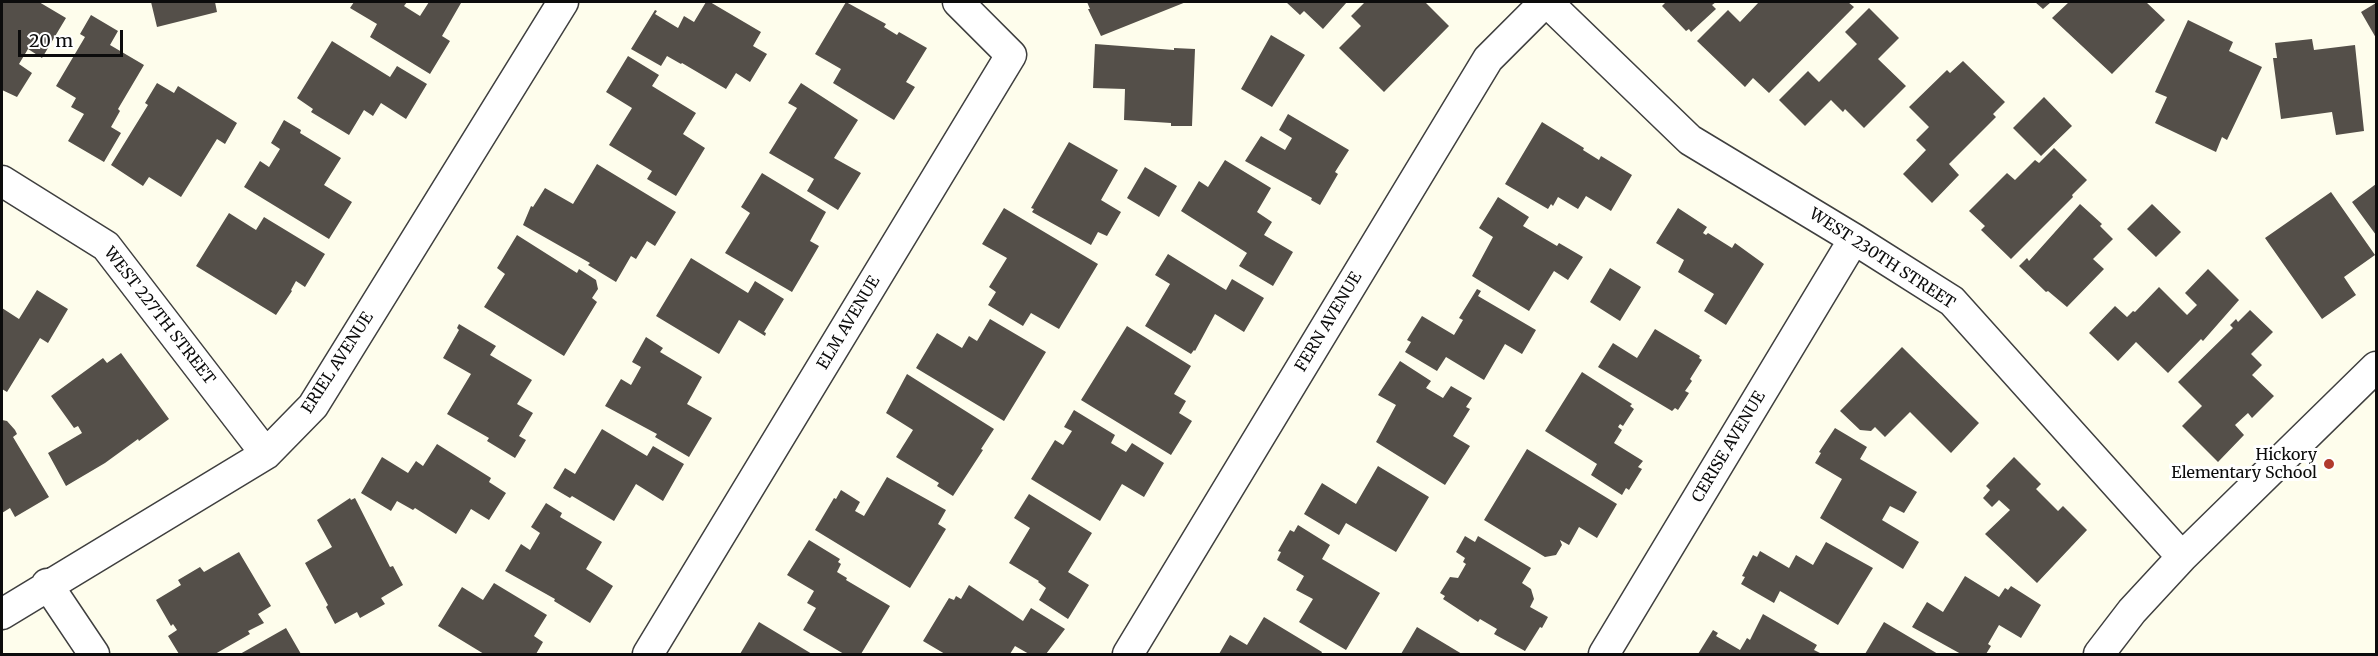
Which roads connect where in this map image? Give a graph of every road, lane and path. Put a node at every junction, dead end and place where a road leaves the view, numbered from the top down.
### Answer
1 (563, 2) edge
2 (958, 2) edge
3 (1546, 2) edge
4 (2, 181) edge
5 (1854, 239) junction
6 (2376, 367) edge
7 (266, 454) junction
8 (2182, 556) junction
9 (47, 584) junction
10 (2, 614) edge
11 (94, 654) edge
12 (648, 654) edge
13 (1128, 654) edge
14 (1604, 654) edge
15 (2099, 654) edge

1 - 7 street, ERIEL AVENUE
2 - 12 street, ELM AVENUE
3 - 5 street, WEST 230TH STREET
3 - 13 street, FERN AVENUE
4 - 7 street, WEST 227TH STREET
5 - 8 street, WEST 230TH STREET
5 - 14 street, CERISE AVENUE
6 - 8 street
7 - 9 street, ERIEL AVENUE
8 - 15 street
9 - 10 street, ERIEL AVENUE
9 - 11 street

